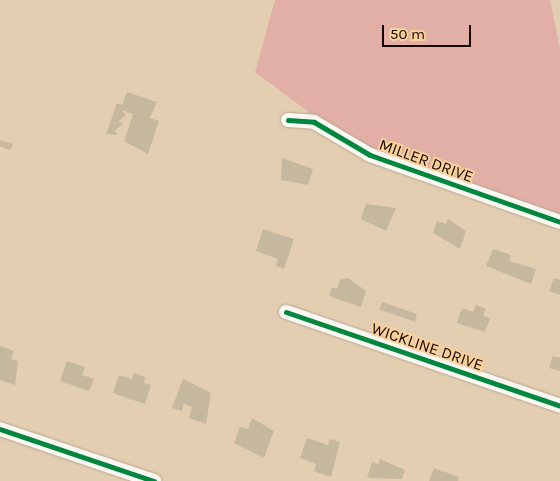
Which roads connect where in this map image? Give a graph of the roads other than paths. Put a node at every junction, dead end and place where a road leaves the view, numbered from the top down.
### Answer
1 (288, 120) dead end
2 (560, 222) edge
3 (286, 312) dead end
4 (560, 406) edge
5 (0, 428) edge
6 (154, 481) edge

1 - 2 street, MILLER DRIVE
3 - 4 street, WICKLINE DRIVE
5 - 6 street

